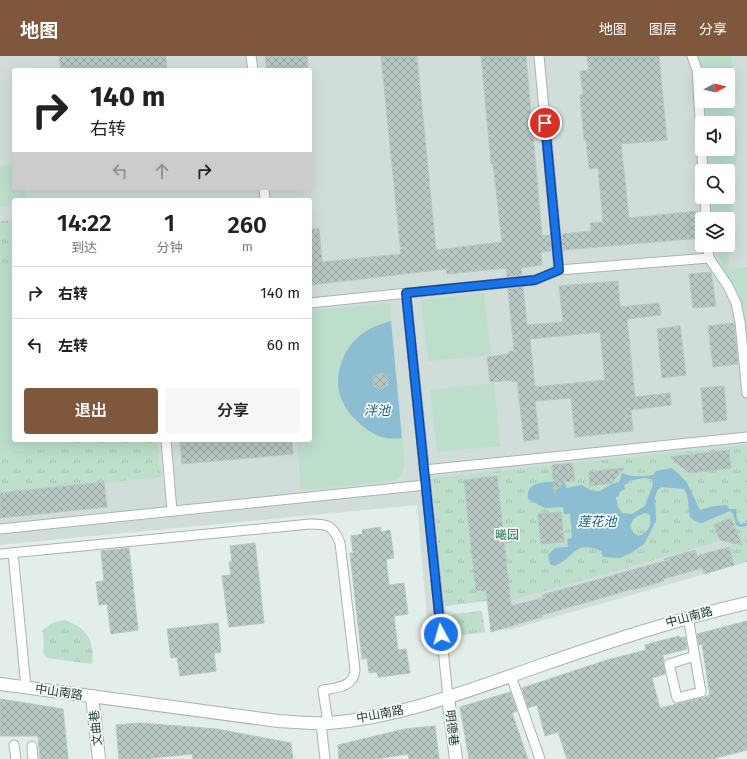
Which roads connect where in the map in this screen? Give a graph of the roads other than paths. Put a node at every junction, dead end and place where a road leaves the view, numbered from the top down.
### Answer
1 (251, 56) edge
2 (538, 56) edge
3 (692, 56) edge
4 (253, 68) edge
5 (703, 164) edge
6 (709, 252) edge
7 (709, 258) junction
8 (559, 270) junction
9 (406, 293) junction
10 (312, 303) edge
11 (747, 393) edge
12 (747, 437) edge
13 (166, 442) edge
14 (424, 470) junction
15 (426, 485) junction
16 (172, 511) junction
17 (0, 529) edge
18 (13, 553) junction
19 (0, 554) edge
20 (747, 603) edge
21 (688, 617) junction
22 (695, 656) junction
23 (510, 676) junction
24 (0, 684) edge
25 (26, 687) junction
26 (92, 696) junction
27 (448, 697) junction
28 (325, 723) junction
29 (14, 745) dead end
30 (32, 746) dead end
31 (16, 759) edge
32 (33, 759) edge
33 (99, 759) edge
34 (325, 759) edge
35 (456, 759) edge
36 (540, 759) edge

1 - 4 lane
2 - 8 lane
3 - 5 lane
6 - 7 lane
7 - 8 lane
7 - 11 lane
8 - 9 lane
9 - 10 lane
9 - 14 lane
12 - 14 lane
13 - 16 lane
14 - 15 lane
15 - 16 lane
15 - 27 lane
16 - 17 lane
18 - 19 lane
18 - 25 lane
18 - 28 lane
20 - 21 street, 中山南路
21 - 22 lane
21 - 23 street, 中山南路
22 - 22 lane
23 - 27 street, 中山南路
23 - 36 lane
24 - 25 street, 中山南路
25 - 26 street, 中山南路
26 - 28 street, 中山南路
26 - 33 street, 文曲巷
27 - 28 street, 中山南路
27 - 35 street, 明德巷
28 - 34 lane
29 - 31 lane
30 - 32 lane

